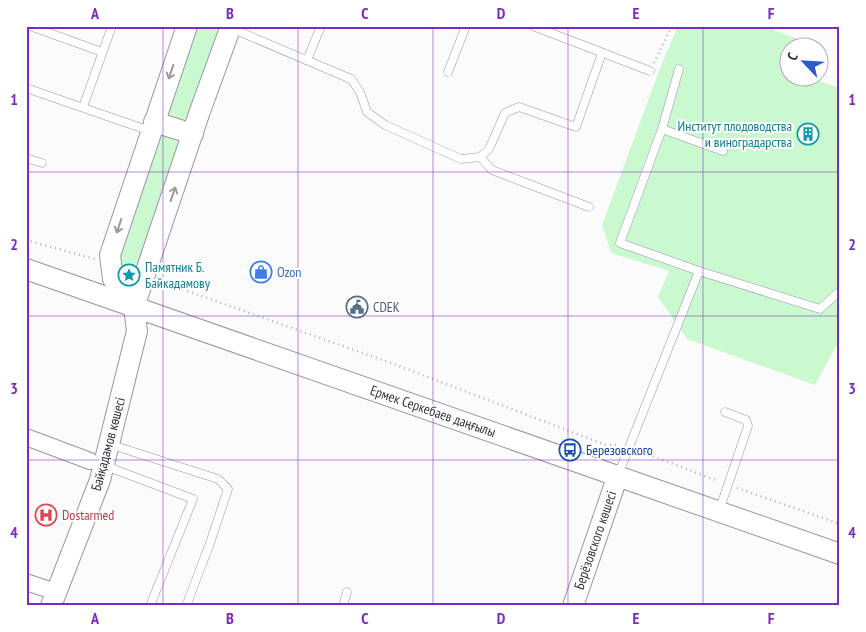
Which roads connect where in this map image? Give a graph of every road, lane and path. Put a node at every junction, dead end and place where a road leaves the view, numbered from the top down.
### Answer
1 (30, 26) edge
2 (112, 26) edge
3 (187, 26) edge
4 (320, 26) edge
5 (466, 26) edge
6 (532, 26) edge
7 (672, 26) edge
8 (231, 27) edge
9 (102, 52) junction
10 (602, 53) junction
11 (307, 60) junction
12 (679, 69) dead end
13 (650, 71) joint
14 (448, 72) dead end
15 (26, 88) edge
16 (82, 107) junction
17 (152, 126) junction
18 (662, 129) junction
19 (193, 134) junction
20 (723, 151) dead end
21 (480, 157) junction
22 (26, 158) edge
23 (42, 163) dead end
24 (589, 207) dead end
25 (26, 240) edge
26 (110, 263) junction
27 (26, 269) edge
28 (699, 271) junction
29 (145, 276) junction
30 (840, 291) edge
31 (134, 307) junction
32 (725, 412) dead end
33 (26, 437) edge
34 (109, 444) junction
35 (606, 445) dead end
36 (97, 463) junction
37 (618, 475) junction
38 (719, 511) junction
39 (840, 554) edge
40 (26, 582) edge
41 (347, 592) dead end
42 (53, 599) edge
43 (150, 606) edge
44 (186, 606) edge
45 (343, 606) edge
46 (573, 606) edge

1 - 9 lane
2 - 9 lane
3 -> 17 street
4 - 11 lane
5 - 14 lane
6 - 10 lane
7 - 13 path
8 - 11 lane
8 - 19 street, Байқадамов көшесі
9 - 16 lane
10 - 13 lane
10 - 21 lane
11 - 21 lane
12 - 18 lane
15 - 16 lane
16 - 17 lane
17 - 19 street
17 -> 26 street
18 - 20 lane
18 - 28 lane
29 -> 19 street, Байқадамов көшесі
21 - 24 lane
22 - 23 lane
25 - 26 path
26 - 31 street
27 - 31 street, Ермек Серкебаев даңғылы
28 - 30 lane
28 - 37 lane
29 - 31 street, Байқадамов көшесі
29 - 35 path
31 - 34 street, Байқадамов көшесі
31 - 37 street, Ермек Серкебаев даңғылы
32 - 38 lane
33 - 36 street
34 - 36 street, Байқадамов көшесі
34 - 44 lane
36 - 42 street, Байқадамов көшесі
36 - 43 lane
37 - 38 street, Ермек Серкебаев даңғылы
37 - 46 street, Берёзовского көшесі
38 - 39 street, Ермек Серкебаев даңғылы
40 - 42 street
41 - 45 lane

